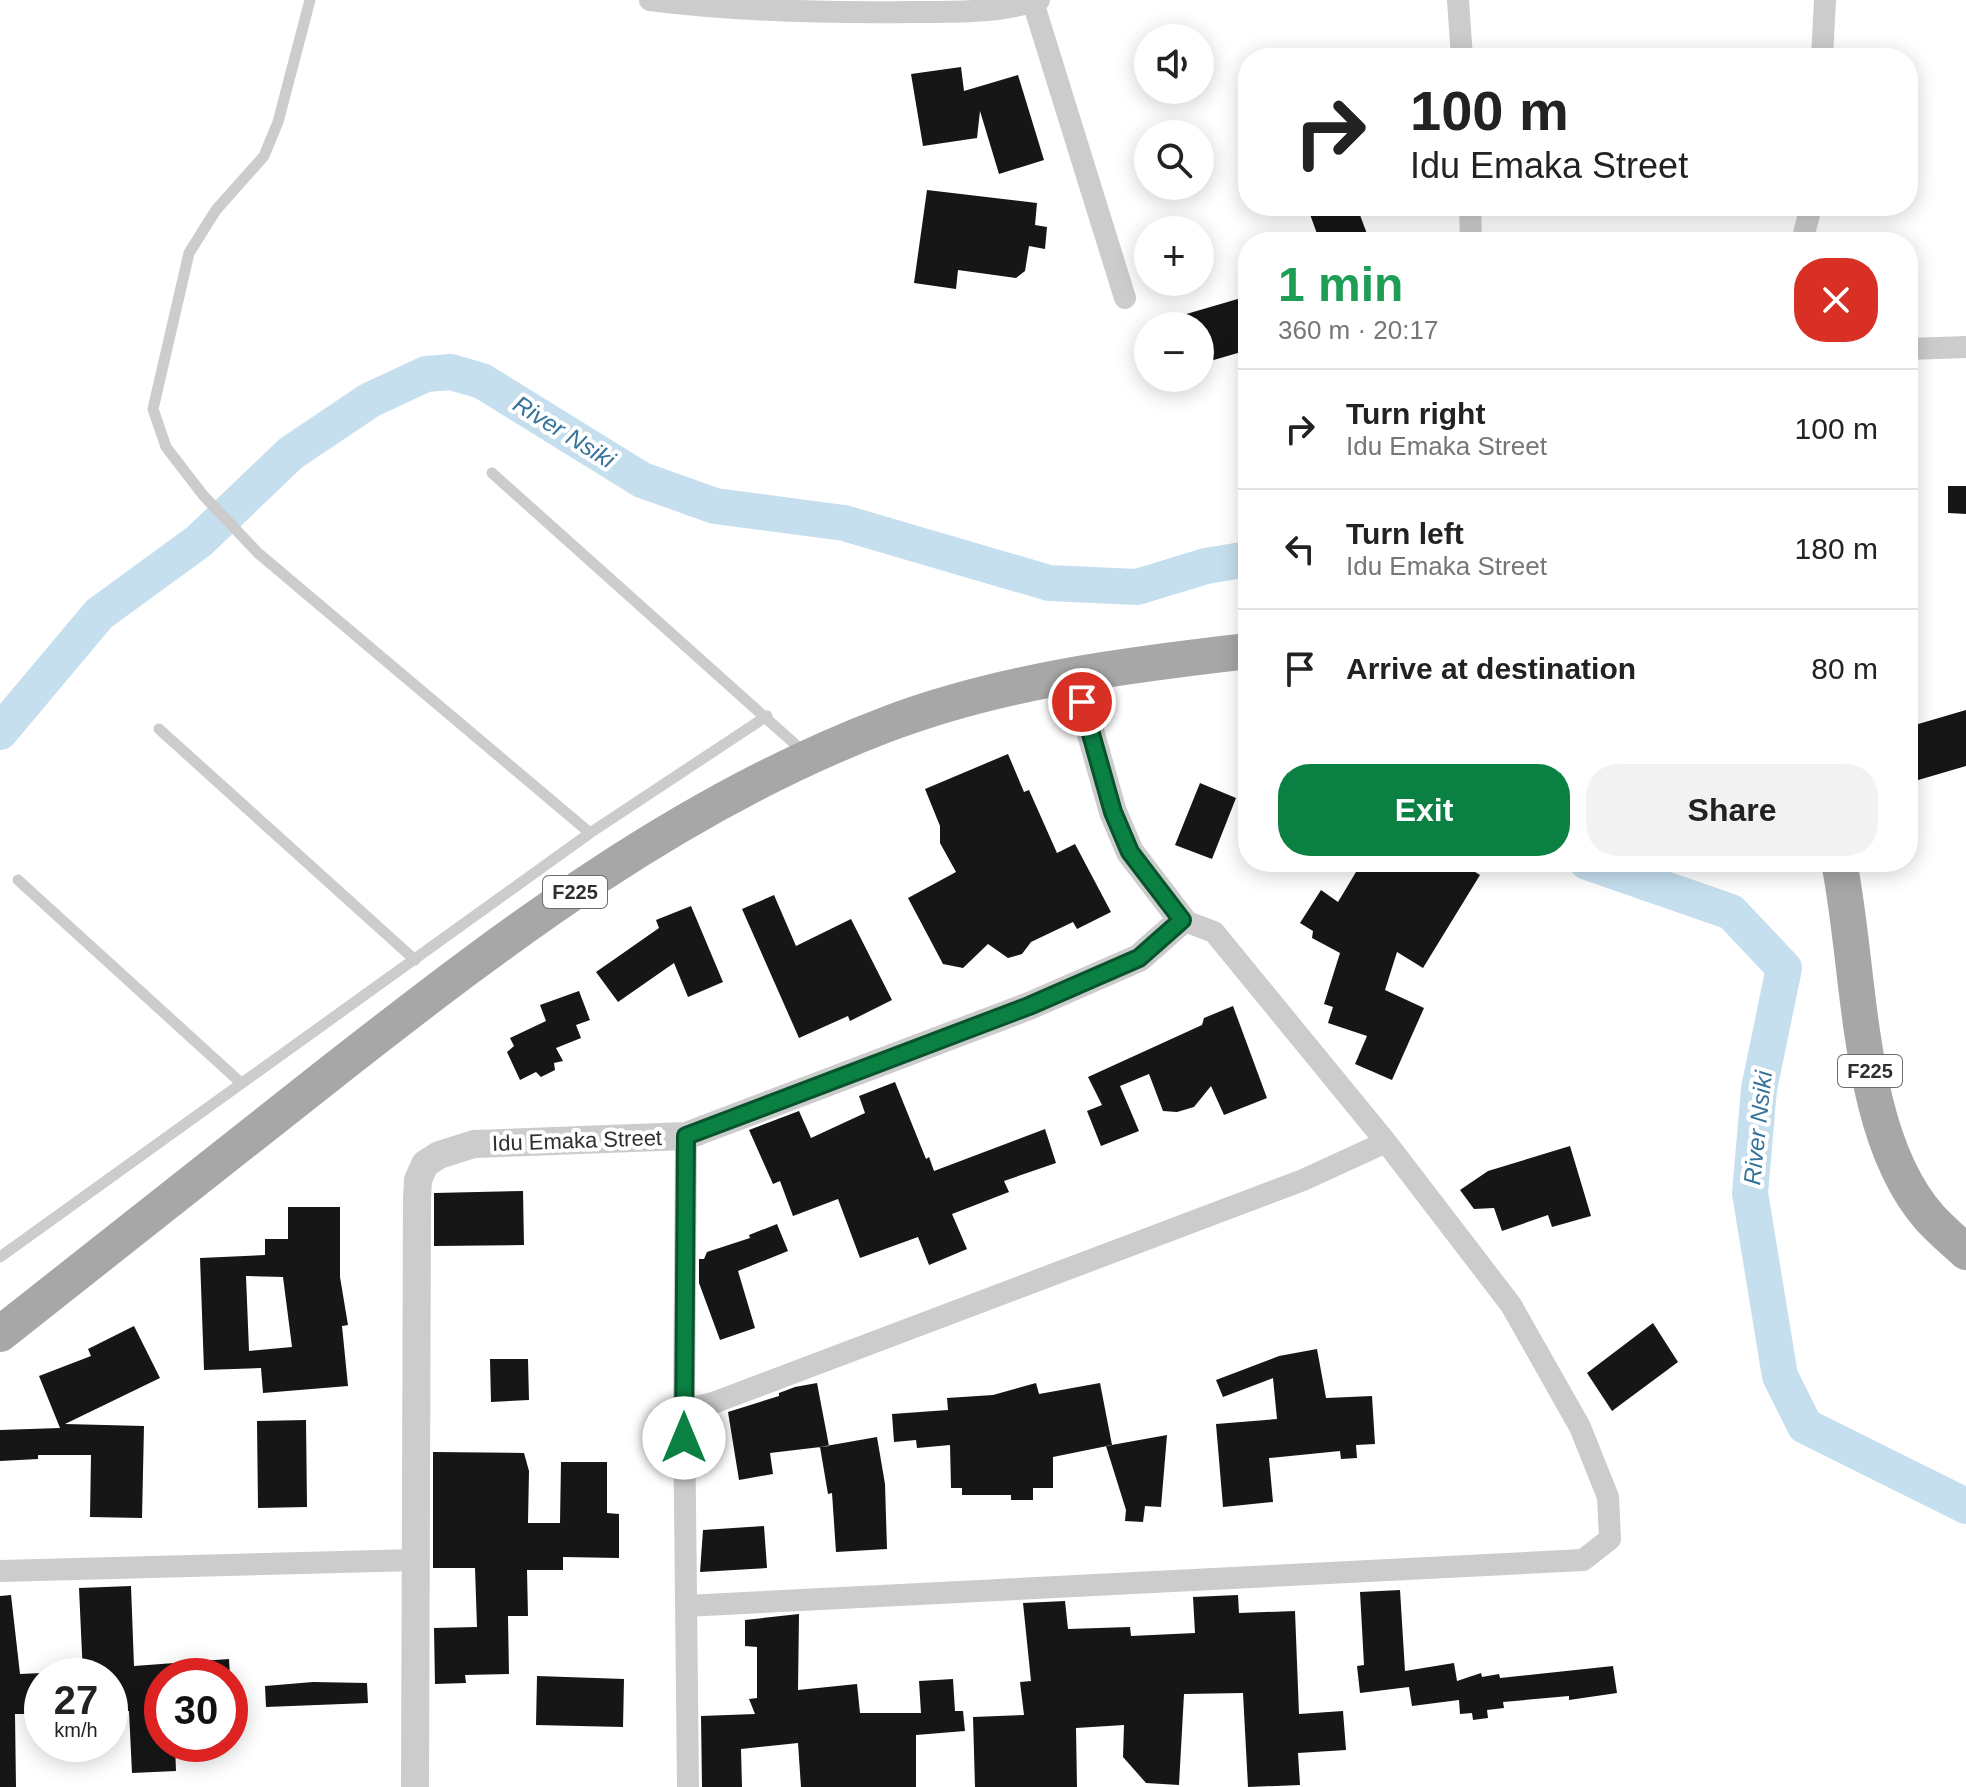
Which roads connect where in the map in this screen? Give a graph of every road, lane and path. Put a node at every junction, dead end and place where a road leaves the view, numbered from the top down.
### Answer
1 (310, 0) edge
2 (1458, 0) edge
3 (1825, 0) edge
4 (661, 1) edge
5 (1036, 1) edge
6 (1461, 48) edge
7 (1823, 48) edge
8 (1125, 298) dead end
9 (1966, 347) edge
10 (1918, 349) edge
11 (492, 473) dead end
12 (1238, 652) edge
13 (1074, 674) junction
14 (767, 716) junction
15 (159, 729) dead end
16 (808, 756) junction
17 (590, 833) junction
18 (1841, 872) edge
19 (18, 880) dead end
20 (1182, 920) junction
21 (415, 960) junction
22 (240, 1082) junction
23 (686, 1136) junction
24 (1386, 1142) junction
25 (1966, 1252) edge
26 (0, 1257) edge
27 (0, 1334) edge
28 (684, 1410) junction
29 (416, 1560) junction
30 (0, 1571) edge
31 (686, 1606) junction
32 (415, 1787) edge
33 (688, 1787) edge

1 - 17 lane
2 - 6 street
3 - 7 street
4 - 5 street
5 - 8 street
9 - 10 street
11 - 14 lane
12 - 13 main road, F225
13 - 16 main road, F225
13 - 20 street
14 - 16 lane
14 - 17 lane
15 - 21 lane
16 - 27 main road, F225
17 - 21 lane
18 - 25 main road, F225
19 - 22 lane
20 - 23 street, Idu Emaka Street
20 - 24 street
21 - 22 lane
22 - 26 lane
23 - 28 street
23 - 29 street, Idu Emaka Street
24 - 28 street
24 - 31 street
28 - 31 street
29 - 30 street
29 - 32 street, Idu Emaka Street
31 - 33 street

